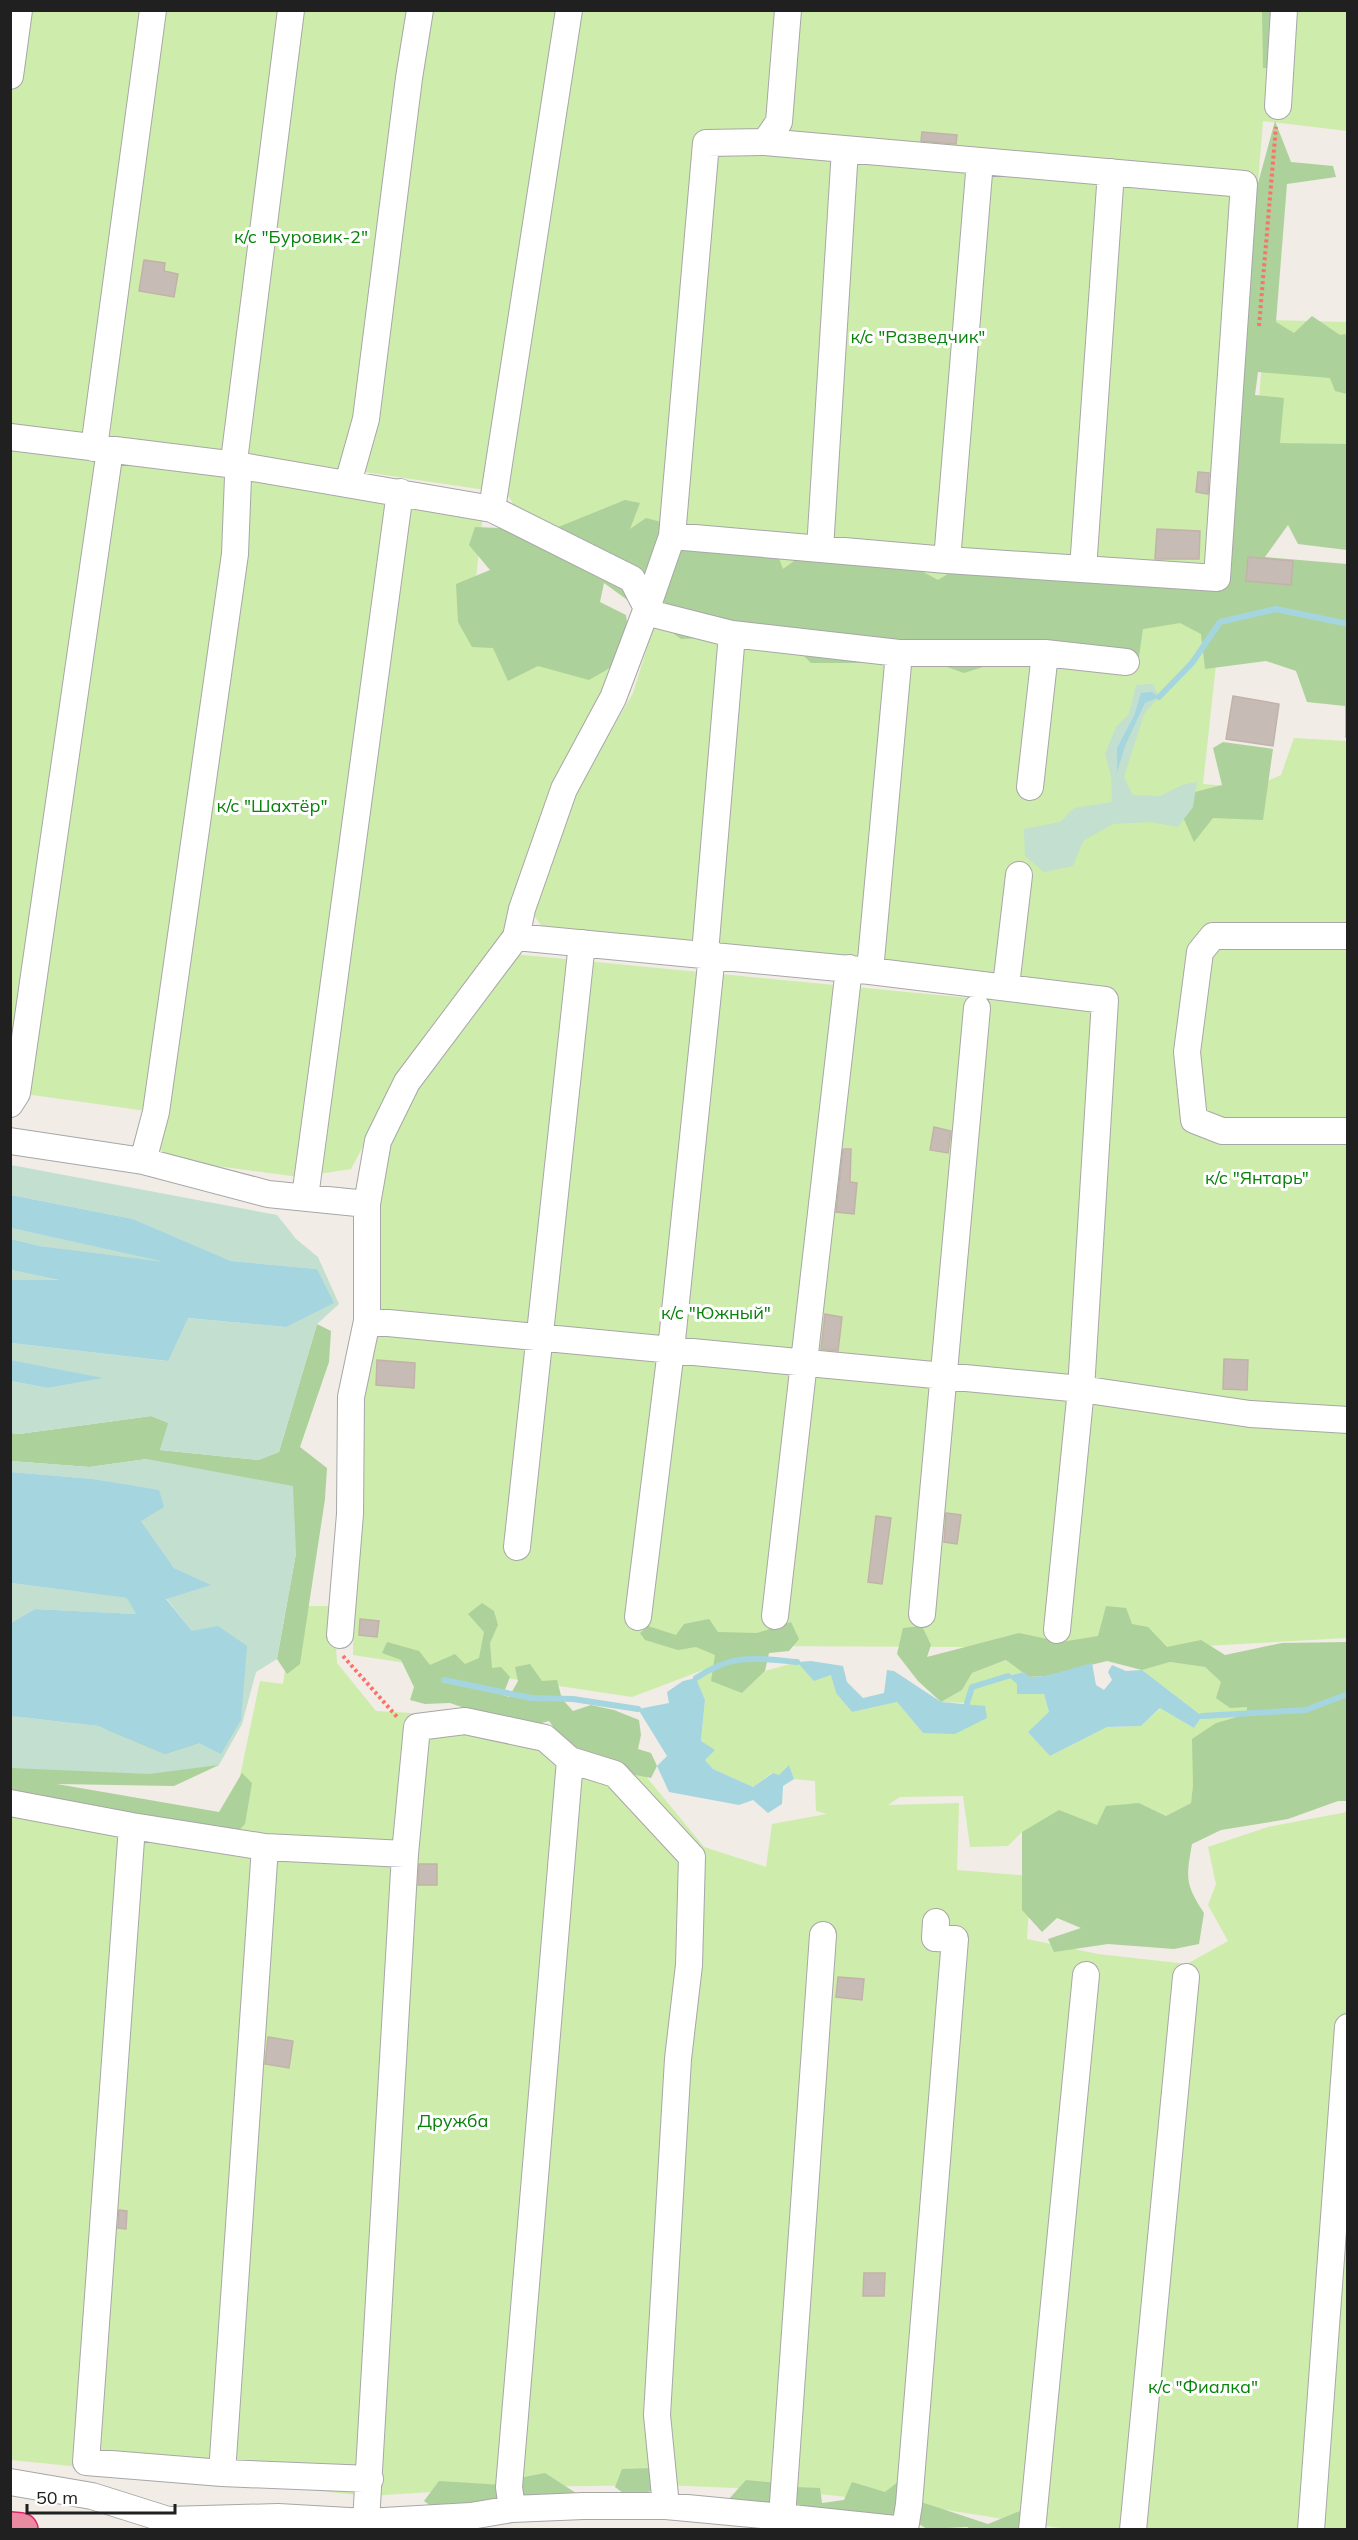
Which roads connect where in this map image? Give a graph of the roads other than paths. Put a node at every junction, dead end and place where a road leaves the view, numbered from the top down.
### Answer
1 (19, 10) edge
2 (153, 10) edge
3 (291, 10) edge
4 (420, 10) edge
5 (569, 10) edge
6 (788, 10) edge
7 (1284, 10) edge
8 (10, 76) edge
9 (1278, 106) road end
10 (765, 142) junction
11 (845, 149) junction
12 (980, 161) junction
13 (1112, 172) junction
14 (10, 437) edge
15 (102, 449) junction
16 (236, 465) junction
17 (348, 483) junction
18 (400, 492) junction
19 (492, 509) junction
20 (672, 536) junction
21 (820, 549) junction
22 (947, 560) junction
23 (1083, 569) junction
24 (647, 608) junction
25 (732, 634) junction
26 (899, 653) junction
27 (1045, 653) junction
28 (1126, 662) dead end
29 (1030, 787) dead end
30 (1019, 875) dead end
31 (1347, 936) edge
32 (516, 937) junction
33 (582, 943) junction
34 (708, 954) junction
35 (860, 969) junction
36 (1006, 986) junction
37 (977, 1008) dead end
38 (10, 1104) edge
39 (1347, 1131) edge
40 (10, 1141) edge
41 (143, 1161) junction
42 (305, 1197) junction
43 (367, 1204) junction
44 (367, 1321) junction
45 (539, 1337) junction
46 (671, 1350) junction
47 (802, 1362) junction
48 (945, 1376) junction
49 (1082, 1389) junction
50 (1347, 1420) edge
51 (517, 1547) dead end
52 (922, 1614) dead end
53 (775, 1616) dead end
54 (638, 1617) dead end
55 (1057, 1630) dead end
56 (340, 1635) road end
57 (570, 1760) junction
58 (10, 1803) edge
59 (132, 1826) junction
60 (265, 1847) junction
61 (405, 1854) junction
62 (936, 1922) dead end
63 (823, 1935) dead end
64 (1086, 1975) dead end
65 (1186, 1977) dead end
66 (1347, 2027) edge
67 (222, 2472) junction
68 (10, 2482) edge
69 (369, 2488) junction
70 (666, 2506) junction
71 (513, 2509) junction
72 (782, 2517) junction
73 (366, 2522) junction
74 (10, 2529) edge
75 (21, 2529) edge
76 (905, 2529) edge
77 (1032, 2529) edge
78 (1133, 2529) edge
79 (1311, 2529) edge

1 - 8 street
2 - 15 street
3 - 16 street
4 - 17 street
5 - 19 street
6 - 10 street
7 - 9 street
10 - 11 street
10 - 20 street
11 - 12 street
11 - 21 street
12 - 13 street
12 - 22 street
13 - 23 street
13 - 23 street
14 - 15 street
15 - 16 street
15 - 38 street
16 - 17 street
16 - 41 street
17 - 18 street
18 - 19 street
18 - 42 street
19 - 24 street
20 - 21 street
20 - 24 street
21 - 22 street
22 - 23 street
24 - 25 street
24 - 32 street
25 - 26 street
25 - 34 street
26 - 27 street
26 - 35 street
27 - 28 street
27 - 29 street
30 - 36 street
31 - 39 street
32 - 33 street
32 - 43 street
33 - 34 street
33 - 45 street
34 - 35 street
34 - 46 street
35 - 36 street
35 - 47 street
36 - 49 street
37 - 48 street
40 - 41 street
41 - 42 street
42 - 43 street
43 - 44 street
44 - 45 street
44 - 56 street
45 - 46 street
45 - 51 street
46 - 47 street
46 - 54 street
47 - 48 street
47 - 53 street
48 - 49 street
48 - 52 street
49 - 50 street
49 - 55 street
57 - 61 street
57 - 70 street
57 - 71 street
58 - 59 street
59 - 60 street
59 - 67 street
60 - 61 street
60 - 67 street
61 - 69 street
62 - 76 street
63 - 72 street
64 - 77 street
65 - 78 street
66 - 79 street
67 - 69 street
68 - 73 street
69 - 73 street
70 - 71 street
70 - 72 street
71 - 73 street
72 - 76 street
74 - 75 highway

